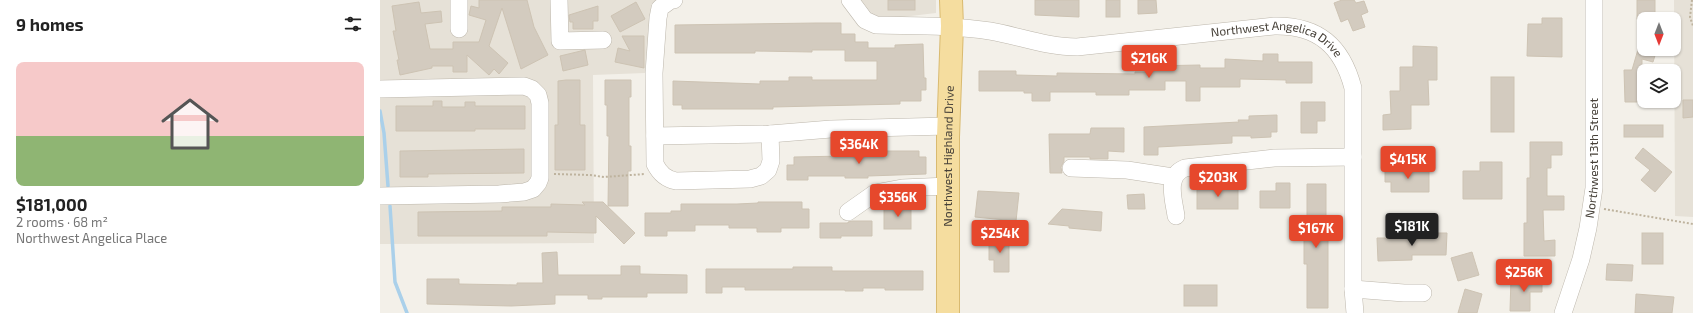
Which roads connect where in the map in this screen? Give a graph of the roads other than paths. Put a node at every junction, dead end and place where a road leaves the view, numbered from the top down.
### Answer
1 (459, 0) edge
2 (559, 0) edge
3 (674, 0) edge
4 (850, 0) edge
5 (951, 0) edge
6 (1594, 0) edge
7 (952, 26) junction
8 (459, 29) dead end
9 (603, 40) dead end
10 (380, 89) edge
11 (948, 126) junction
12 (770, 134) junction
13 (655, 136) junction
14 (1353, 157) junction
15 (1072, 168) dead end
16 (1173, 177) junction
17 (948, 186) junction
18 (380, 196) edge
19 (848, 212) dead end
20 (1176, 216) dead end
21 (1353, 289) junction
22 (1423, 293) dead end
23 (944, 311) edge
24 (1355, 313) edge
25 (1563, 313) edge

1 - 8 street
2 - 9 street
3 - 13 street
4 - 7 street, Northwest Angelica Drive
5 - 7 main road, Northwest Highland Drive
6 - 25 street, Northwest 13th Street
7 - 11 main road, Northwest Highland Drive
7 - 14 street, Northwest Angelica Drive
10 - 18 street
11 - 12 street
11 - 17 main road, Northwest Highland Drive
12 - 13 street
12 - 13 street
14 - 16 street
14 - 21 street, Northwest Angelica Drive
15 - 16 street
16 - 20 street
17 - 19 street
17 - 23 main road, Northwest Highland Drive
21 - 22 street
21 - 24 street, Northwest Angelica Drive

